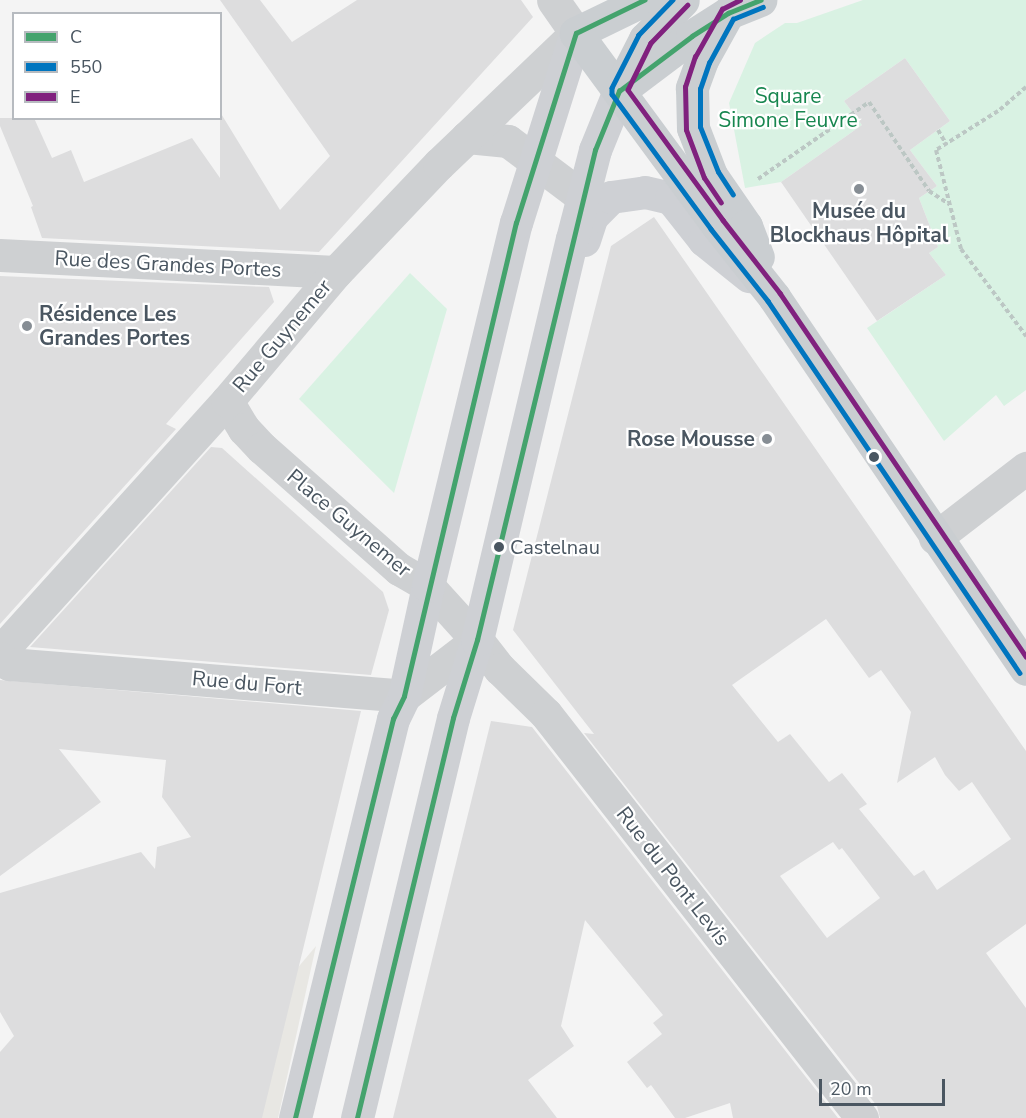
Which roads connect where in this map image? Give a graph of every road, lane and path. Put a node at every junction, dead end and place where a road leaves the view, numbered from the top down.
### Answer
1 (553, 0) edge
2 (644, 0) edge
3 (683, 0) edge
4 (760, 0) edge
5 (728, 13) junction
6 (576, 33) junction
7 (1026, 87) edge
8 (619, 91) junction
9 (938, 130) dead end
10 (467, 137) junction
11 (946, 144) junction
12 (536, 160) junction
13 (754, 182) dead end
14 (584, 198) junction
15 (950, 204) junction
16 (0, 255) edge
17 (566, 264) junction
18 (336, 272) junction
19 (774, 297) junction
20 (1026, 336) edge
21 (226, 401) junction
22 (1026, 468) edge
23 (935, 538) junction
24 (428, 586) junction
25 (477, 640) junction
26 (0, 652) edge
27 (0, 658) edge
28 (1026, 669) edge
29 (404, 696) junction
30 (295, 1118) edge
31 (357, 1118) edge
32 (862, 1118) edge

1 - 6 street
2 - 6 main road
3 - 8 main road
4 - 5 main road
5 - 8 main road
5 - 19 main road
6 - 8 main road
6 - 10 street, Rue Guynemer
6 - 12 street
7 - 11 path
8 - 14 street
8 - 19 main road
9 - 11 path
10 - 12 street
10 - 18 street, Rue Guynemer
11 - 15 path
12 - 14 street
12 - 24 street
13 - 15 path
14 - 17 street
15 - 20 path
16 - 18 street, Rue des Grandes Portes
17 - 19 street
17 - 25 street
18 - 21 street, Rue Guynemer
19 - 23 main road
21 - 24 street, Place Guynemer
21 - 26 street, Rue Guynemer
22 - 23 street
23 - 28 main road
24 - 25 street, Place Guynemer
24 - 29 street
25 - 29 street
25 - 31 street
25 - 32 street, Rue du Pont Levis
27 - 29 street, Rue du Fort
29 - 30 street

